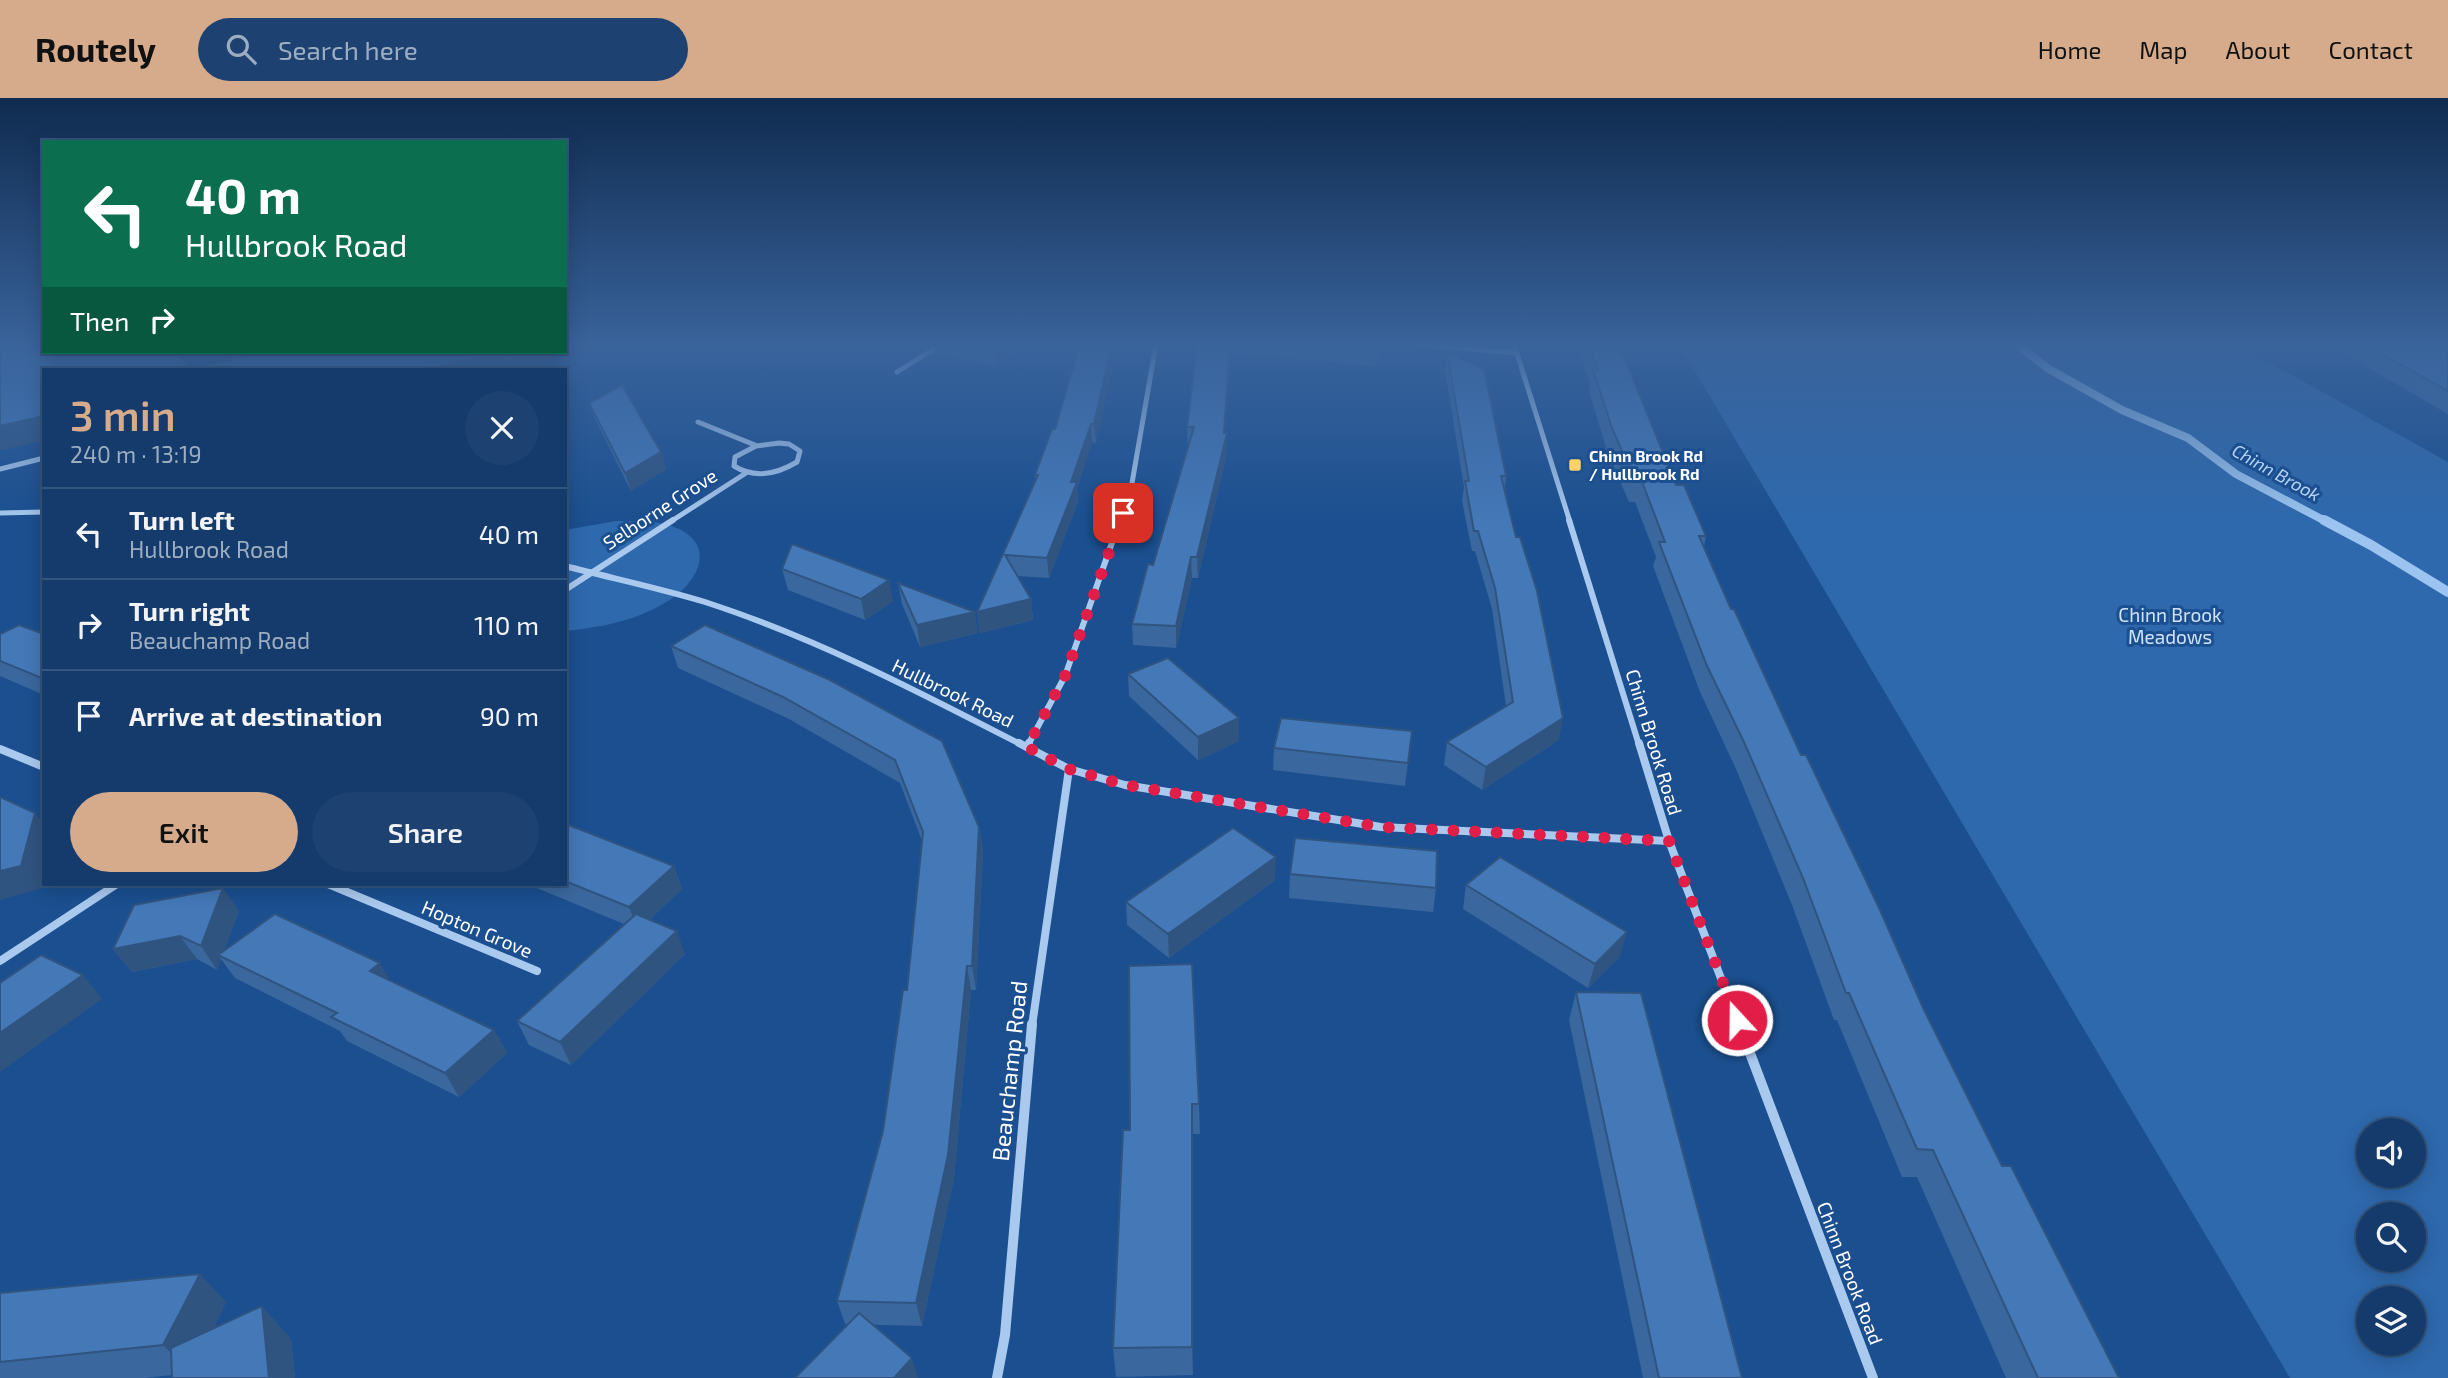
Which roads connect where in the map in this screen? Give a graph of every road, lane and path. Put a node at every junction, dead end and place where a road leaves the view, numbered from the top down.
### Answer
1 (1146, 404) edge
2 (1533, 404) edge
3 (698, 422) dead end
4 (756, 446) junction
5 (42, 458) edge
6 (0, 469) edge
7 (747, 472) junction
8 (42, 512) edge
9 (0, 513) edge
10 (567, 566) edge
11 (590, 572) junction
12 (567, 589) edge
13 (1027, 747) junction
14 (0, 749) edge
15 (42, 765) edge
16 (1069, 769) junction
17 (1669, 841) junction
18 (114, 886) edge
19 (333, 886) edge
20 (0, 961) edge
21 (537, 971) dead end
22 (997, 1378) edge
23 (1873, 1378) edge

1 - 13 street
2 - 17 street, Chinn Brook Road
3 - 4 street
4 - 7 street, Selborne Grove
4 - 7 street, Selborne Grove
5 - 6 street
7 - 11 street, Selborne Grove
8 - 9 street
10 - 11 street, Hullbrook Road
11 - 12 street, Selborne Grove
11 - 13 street, Hullbrook Road
13 - 16 street, Hullbrook Road
14 - 15 street
16 - 17 street, Hullbrook Road
16 - 22 street, Beauchamp Road
17 - 23 street, Chinn Brook Road
18 - 20 street
19 - 21 street, Hopton Grove

